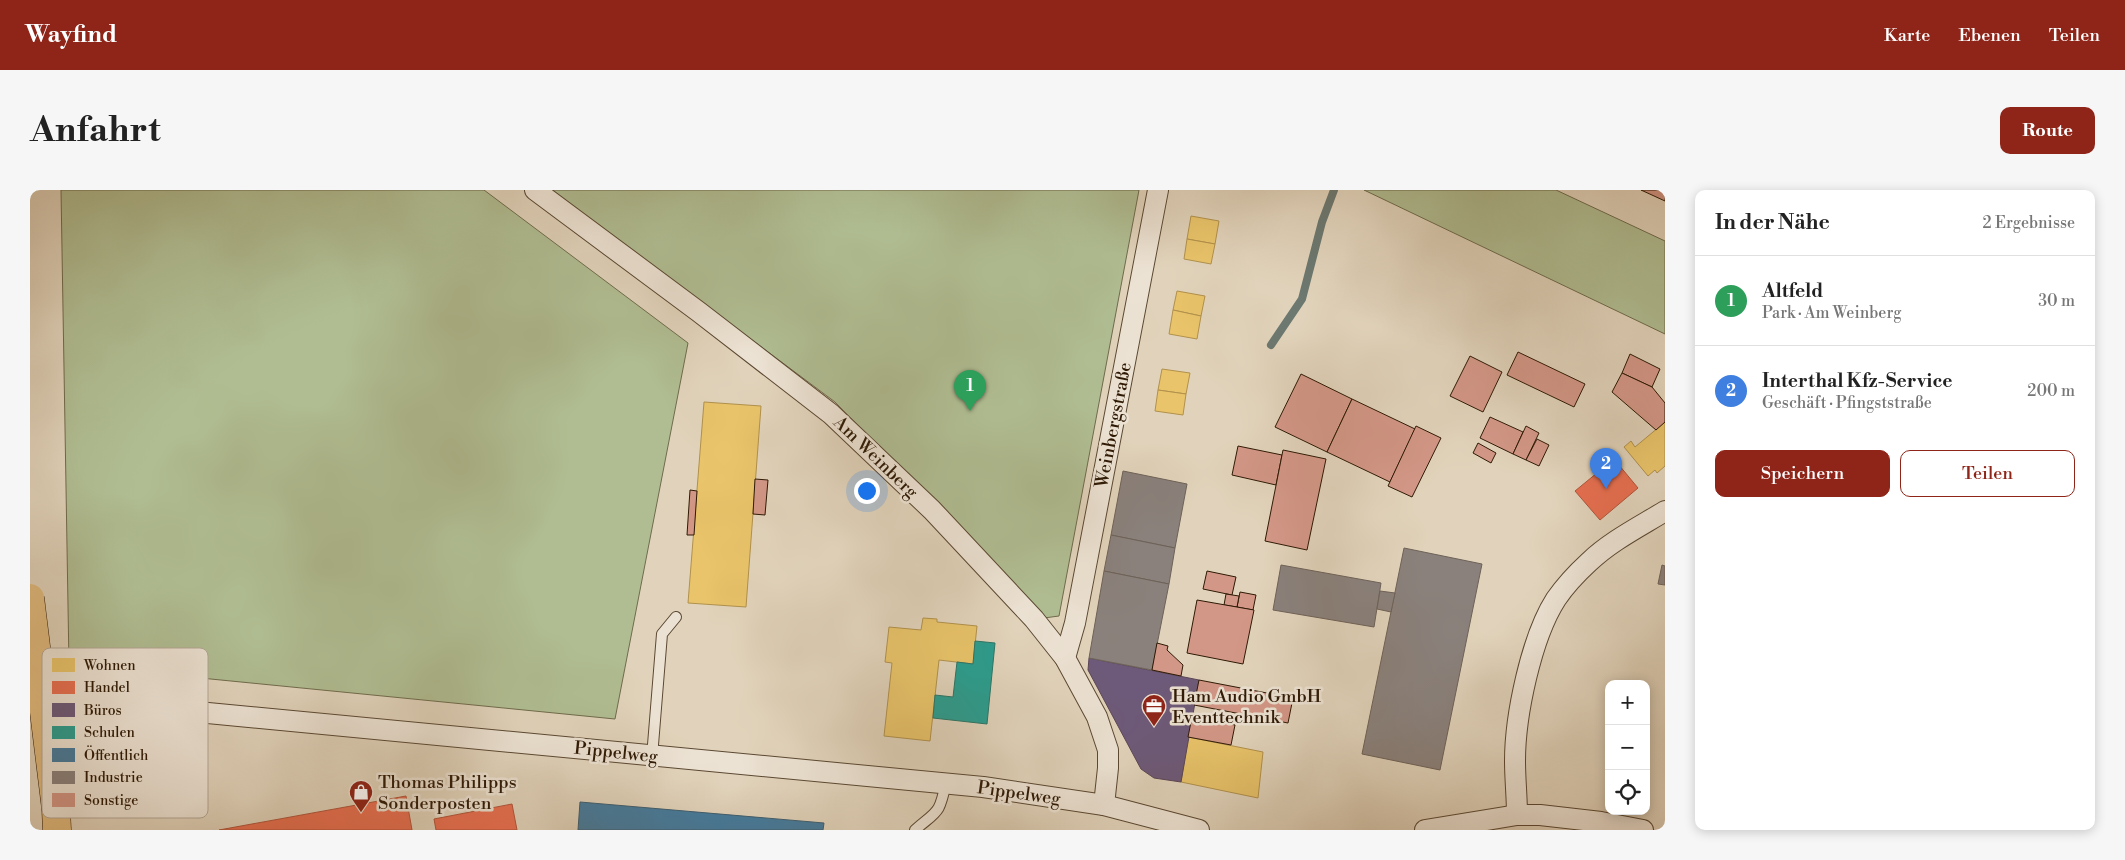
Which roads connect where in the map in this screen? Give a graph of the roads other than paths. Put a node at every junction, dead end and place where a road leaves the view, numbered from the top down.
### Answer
1 (535, 190) edge
2 (1158, 190) edge
3 (1665, 511) edge
4 (30, 598) edge
5 (676, 617) dead end
6 (1065, 658) junction
7 (42, 700) edge
8 (208, 713) edge
9 (652, 757) junction
10 (946, 783) junction
11 (1104, 805) junction
12 (1517, 815) junction
13 (915, 830) edge
14 (1199, 830) edge
15 (1425, 830) edge
16 (1643, 830) edge

1 - 6 street, Am Weinberg
2 - 6 street, Weinbergstraße
3 - 12 street
4 - 7 highway, bridge
5 - 9 lane
6 - 11 street, Am Weinberg
8 - 9 street, Pippelweg
9 - 10 street, Pippelweg
10 - 11 street, Pippelweg
10 - 13 lane
11 - 14 street, Pippelweg
12 - 15 street
12 - 16 street

